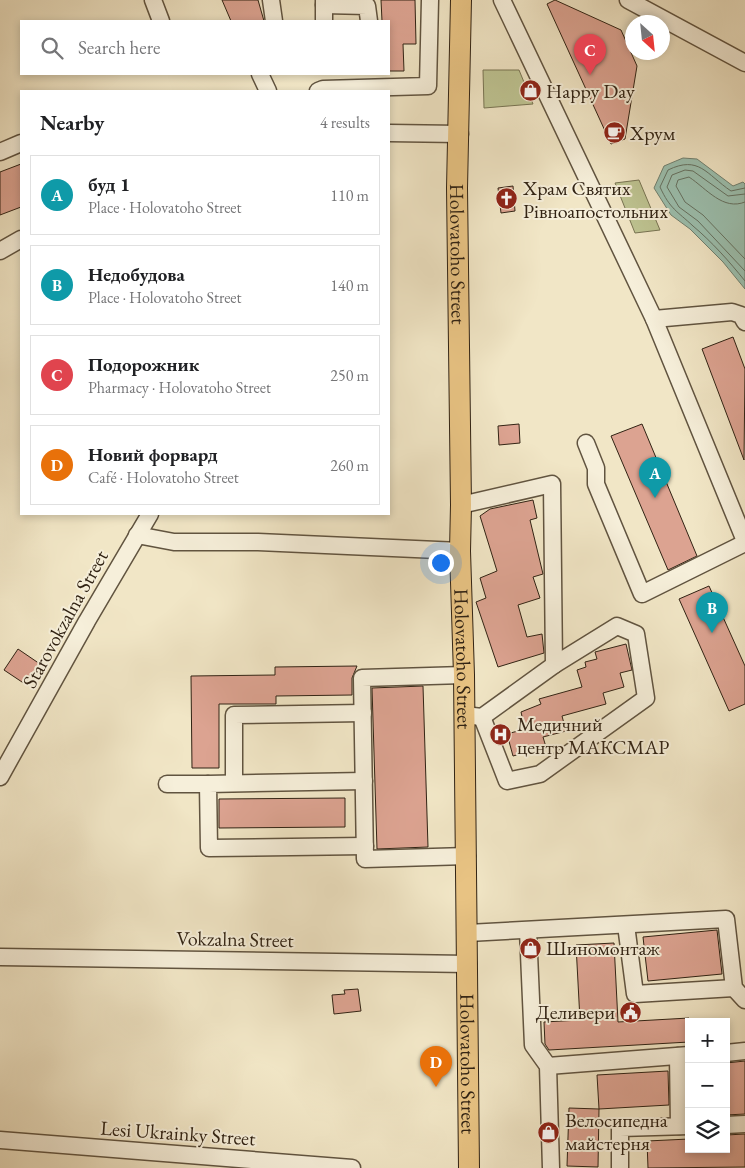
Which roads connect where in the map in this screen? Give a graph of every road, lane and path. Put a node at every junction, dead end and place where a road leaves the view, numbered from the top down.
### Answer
1 (153, 0) edge
2 (271, 0) edge
3 (430, 0) edge
4 (462, 0) edge
5 (502, 0) edge
6 (628, 0) edge
7 (324, 9) edge
8 (161, 20) edge
9 (274, 20) edge
10 (369, 20) edge
11 (745, 63) edge
12 (260, 75) edge
13 (322, 85) edge
14 (268, 90) edge
15 (390, 133) edge
16 (460, 134) junction
17 (20, 143) edge
18 (0, 152) edge
19 (20, 240) edge
20 (0, 250) edge
21 (654, 319) junction
22 (745, 322) edge
23 (586, 442) dead end
24 (461, 505) junction
25 (149, 515) edge
26 (137, 535) junction
27 (745, 542) edge
28 (460, 551) junction
29 (554, 666) junction
30 (464, 675) junction
31 (362, 713) junction
32 (474, 716) junction
33 (0, 777) edge
34 (364, 781) junction
35 (234, 783) junction
36 (167, 784) dead end
37 (208, 784) junction
38 (365, 846) junction
39 (467, 856) junction
40 (626, 925) junction
41 (528, 931) junction
42 (468, 933) junction
43 (0, 957) edge
44 (468, 964) junction
45 (739, 994) edge
46 (745, 1051) edge
47 (730, 1052) edge
48 (683, 1056) edge
49 (548, 1066) junction
50 (745, 1124) edge
51 (730, 1125) edge
52 (684, 1126) edge
53 (0, 1140) edge
54 (352, 1168) edge
55 (469, 1168) edge
56 (551, 1168) edge
57 (620, 1168) edge

1 - 8 street
2 - 9 street
3 - 13 street
4 - 16 main road, Holovatoho Street
5 - 21 street
6 - 11 street
7 - 10 street
12 - 14 street
15 - 16 street
16 - 24 main road, Holovatoho Street
17 - 18 street
19 - 20 street
21 - 22 street
21 - 27 street
23 - 27 street
24 - 28 main road, Holovatoho Street
24 - 29 street
25 - 26 street, Starovokzalna Street
26 - 28 street
26 - 33 street, Starovokzalna Street
28 - 30 main road, Holovatoho Street
29 - 32 street
29 - 32 street
30 - 31 street
30 - 32 main road, Holovatoho Street
31 - 34 street
31 - 35 street
32 - 39 main road, Holovatoho Street
34 - 35 street
34 - 38 street
35 - 37 street
36 - 37 street
37 - 38 street
38 - 39 street
39 - 42 main road, Holovatoho Street
40 - 41 street
40 - 45 street
40 - 45 street
41 - 42 street
41 - 49 street
42 - 44 main road, Holovatoho Street
43 - 44 street, Vokzalna Street
44 - 55 main road, Holovatoho Street
46 - 47 street
48 - 49 street
48 - 52 street
49 - 56 street
50 - 51 street
52 - 57 street
53 - 54 street, Lesi Ukrainky Street

